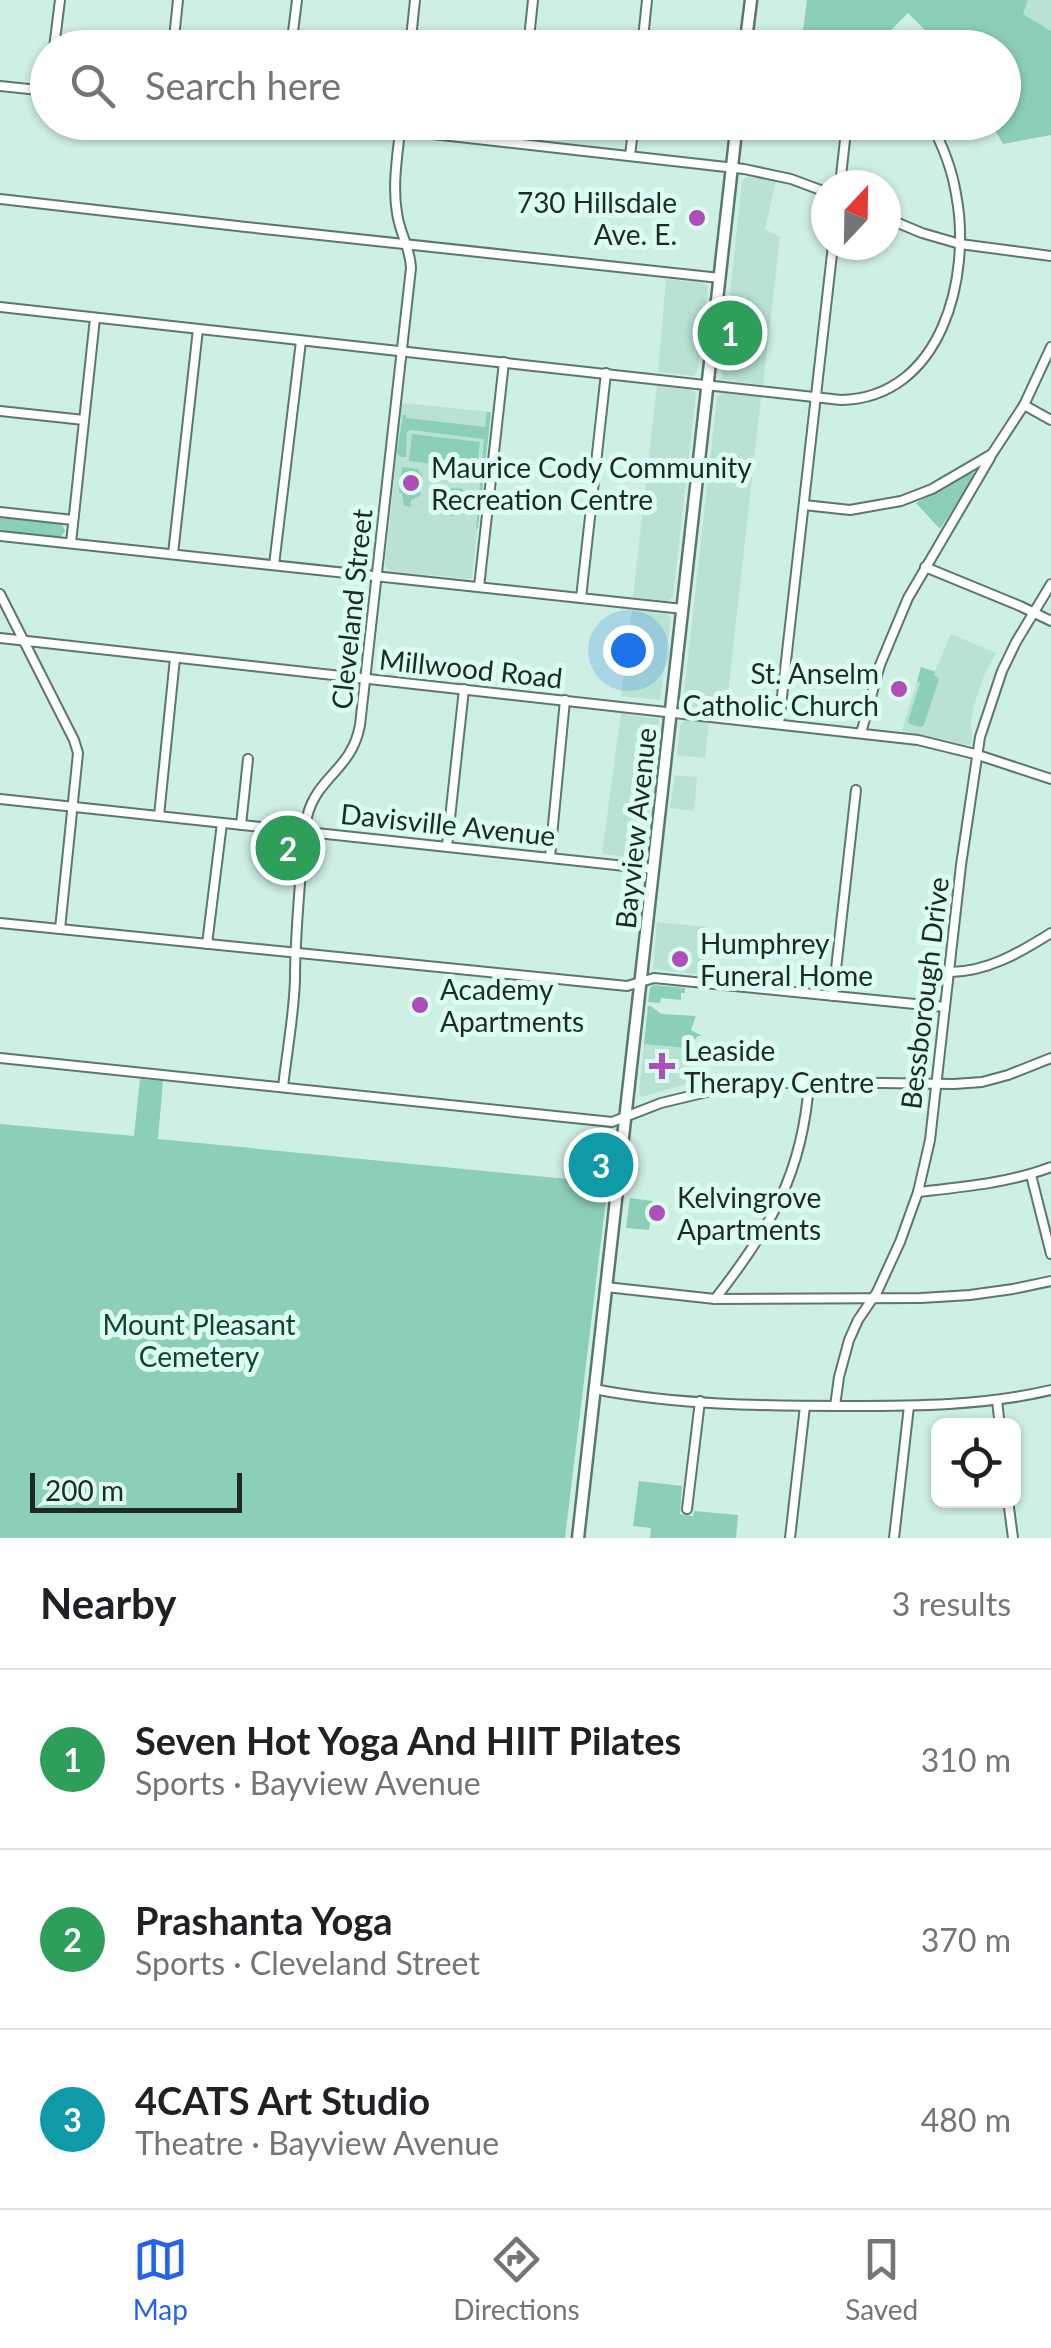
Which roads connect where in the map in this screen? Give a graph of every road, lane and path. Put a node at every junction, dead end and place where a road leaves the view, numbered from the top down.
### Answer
1 (60, 0) edge
2 (178, 0) edge
3 (297, 0) edge
4 (415, 0) edge
5 (533, 0) edge
6 (648, 0) edge
7 (750, 0) edge
8 (56, 30) edge
9 (175, 30) edge
10 (294, 30) edge
11 (412, 30) edge
12 (530, 30) edge
13 (644, 30) edge
14 (748, 30) edge
15 (0, 86) edge
16 (30, 89) edge
17 (399, 140) edge
18 (497, 140) edge
19 (518, 140) edge
20 (632, 140) edge
21 (736, 140) edge
22 (845, 140) edge
23 (938, 140) edge
24 (518, 143) junction
25 (630, 156) junction
26 (732, 168) junction
27 (842, 170) edge
28 (811, 187) edge
29 (0, 198) edge
30 (901, 224) edge
31 (407, 244) junction
32 (960, 244) junction
33 (1051, 256) edge
34 (831, 260) edge
35 (720, 278) junction
36 (0, 307) edge
37 (96, 318) junction
38 (198, 329) junction
39 (301, 340) junction
40 (1051, 346) edge
41 (402, 351) junction
42 (504, 362) junction
43 (606, 373) junction
44 (708, 385) junction
45 (816, 397) junction
46 (1024, 405) junction
47 (0, 411) edge
48 (84, 420) junction
49 (1051, 420) edge
50 (992, 454) junction
51 (804, 505) junction
52 (0, 512) edge
53 (73, 520) junction
54 (0, 536) edge
55 (70, 544) junction
56 (173, 554) junction
57 (274, 565) junction
58 (925, 567) junction
59 (377, 576) junction
60 (1051, 584) edge
61 (479, 586) junction
62 (0, 594) edge
63 (581, 598) junction
64 (682, 610) junction
65 (1034, 612) junction
66 (1051, 621) edge
67 (0, 638) edge
68 (25, 641) junction
69 (175, 658) junction
70 (366, 679) junction
71 (464, 689) junction
72 (566, 700) junction
73 (670, 712) junction
74 (779, 724) junction
75 (861, 733) junction
76 (976, 754) junction
77 (248, 759) dead end
78 (1051, 779) edge
79 (856, 790) dead end
80 (0, 799) edge
81 (74, 807) junction
82 (159, 816) junction
83 (222, 823) junction
84 (242, 825) junction
85 (304, 832) junction
86 (447, 846) junction
87 (550, 857) junction
88 (653, 869) junction
89 (0, 923) edge
90 (60, 929) junction
91 (1051, 933) edge
92 (207, 944) junction
93 (295, 954) junction
94 (950, 972) junction
95 (640, 982) junction
96 (833, 996) junction
97 (945, 1007) junction
98 (0, 1058) edge
99 (1051, 1058) edge
100 (809, 1082) junction
101 (936, 1085) junction
102 (283, 1087) junction
103 (624, 1118) junction
104 (1051, 1167) edge
105 (1032, 1174) junction
106 (918, 1192) junction
107 (1051, 1254) edge
108 (1051, 1280) edge
109 (606, 1286) junction
110 (872, 1298) junction
111 (715, 1299) junction
112 (594, 1389) junction
113 (1051, 1390) edge
114 (700, 1401) junction
115 (997, 1401) junction
116 (805, 1406) junction
117 (836, 1406) junction
118 (909, 1406) junction
119 (999, 1418) edge
120 (1009, 1508) edge
121 (687, 1509) dead end
122 (578, 1538) edge
123 (790, 1538) edge
124 (894, 1538) edge
125 (1012, 1538) edge

1 - 8 street
2 - 9 street
3 - 10 street
4 - 11 street
5 - 12 street
6 - 13 street
7 - 14 main road
15 - 16 street
17 - 31 street, Cleveland Street
18 - 24 street
19 - 24 street
20 - 25 street
21 - 26 main road, Bayview Avenue
22 - 27 street
23 - 32 street
24 - 25 street
25 - 26 street
26 - 28 street
26 - 35 main road, Bayview Avenue
29 - 31 street
30 - 32 street
31 - 35 street
31 - 41 street, Cleveland Street
32 - 33 street
32 - 45 street
34 - 45 street
35 - 44 main road, Bayview Avenue
36 - 37 street
37 - 38 street
37 - 48 street
38 - 39 street
38 - 56 street
39 - 41 street
39 - 57 street
40 - 46 street
41 - 42 street
41 - 59 street, Cleveland Street
42 - 43 street
42 - 61 street
43 - 44 street
43 - 63 street
44 - 45 street
44 - 64 main road, Bayview Avenue
45 - 51 street
46 - 49 street
46 - 50 street
47 - 48 street
48 - 53 street
50 - 51 street
50 - 58 street
51 - 74 street
52 - 53 street
53 - 55 street
54 - 55 street
55 - 56 street
56 - 57 street
57 - 59 street
58 - 65 street
58 - 75 street
59 - 61 street
59 - 70 street, Cleveland Street
60 - 65 street, Bessborough Drive
61 - 63 street
62 - 68 street
63 - 64 street
64 - 73 main road, Bayview Avenue
65 - 66 street
65 - 76 street, Bessborough Drive
67 - 68 street, Millwood Road
68 - 69 street, Millwood Road
68 - 81 street
69 - 70 street, Millwood Road
69 - 82 street
70 - 71 street, Millwood Road
70 - 85 street, Cleveland Street
71 - 72 street, Millwood Road
71 - 86 street
72 - 73 street, Millwood Road
72 - 87 street
73 - 74 street, Millwood Road
73 - 88 main road, Bayview Avenue
74 - 75 street, Millwood Road
75 - 76 street, Millwood Road
76 - 78 street, Millwood Road
76 - 94 street, Bessborough Drive
77 - 84 street
79 - 96 street
80 - 81 street, Davisville Avenue
81 - 82 street, Davisville Avenue
81 - 90 street
82 - 83 street, Davisville Avenue
83 - 84 street, Davisville Avenue
83 - 92 street
84 - 85 street, Davisville Avenue
85 - 86 street, Davisville Avenue
85 - 93 street, Cleveland Street
86 - 87 street, Davisville Avenue
87 - 88 street, Davisville Avenue
88 - 95 main road, Bayview Avenue
89 - 90 street
90 - 92 street
91 - 94 street
92 - 93 street
93 - 95 street
93 - 102 street, Cleveland Street
94 - 97 street, Bessborough Drive
95 - 96 street
95 - 103 main road, Bayview Avenue
96 - 97 street
97 - 101 street, Bessborough Drive
98 - 102 street
99 - 101 street
100 - 101 street
100 - 103 street
100 - 111 street
101 - 106 street, Bessborough Drive
102 - 103 street
103 - 109 main road, Bayview Avenue
104 - 105 street
105 - 106 street
105 - 107 street
106 - 110 street, Bessborough Drive
108 - 110 street
109 - 111 street
109 - 112 main road, Bayview Avenue
110 - 111 street
110 - 117 street, Bessborough Drive
112 - 114 street
112 - 122 main road, Bayview Avenue
113 - 115 street
114 - 116 street
114 - 121 street
115 - 118 street
115 - 119 street
116 - 117 street
116 - 123 street
117 - 118 street
118 - 124 street
120 - 125 street

